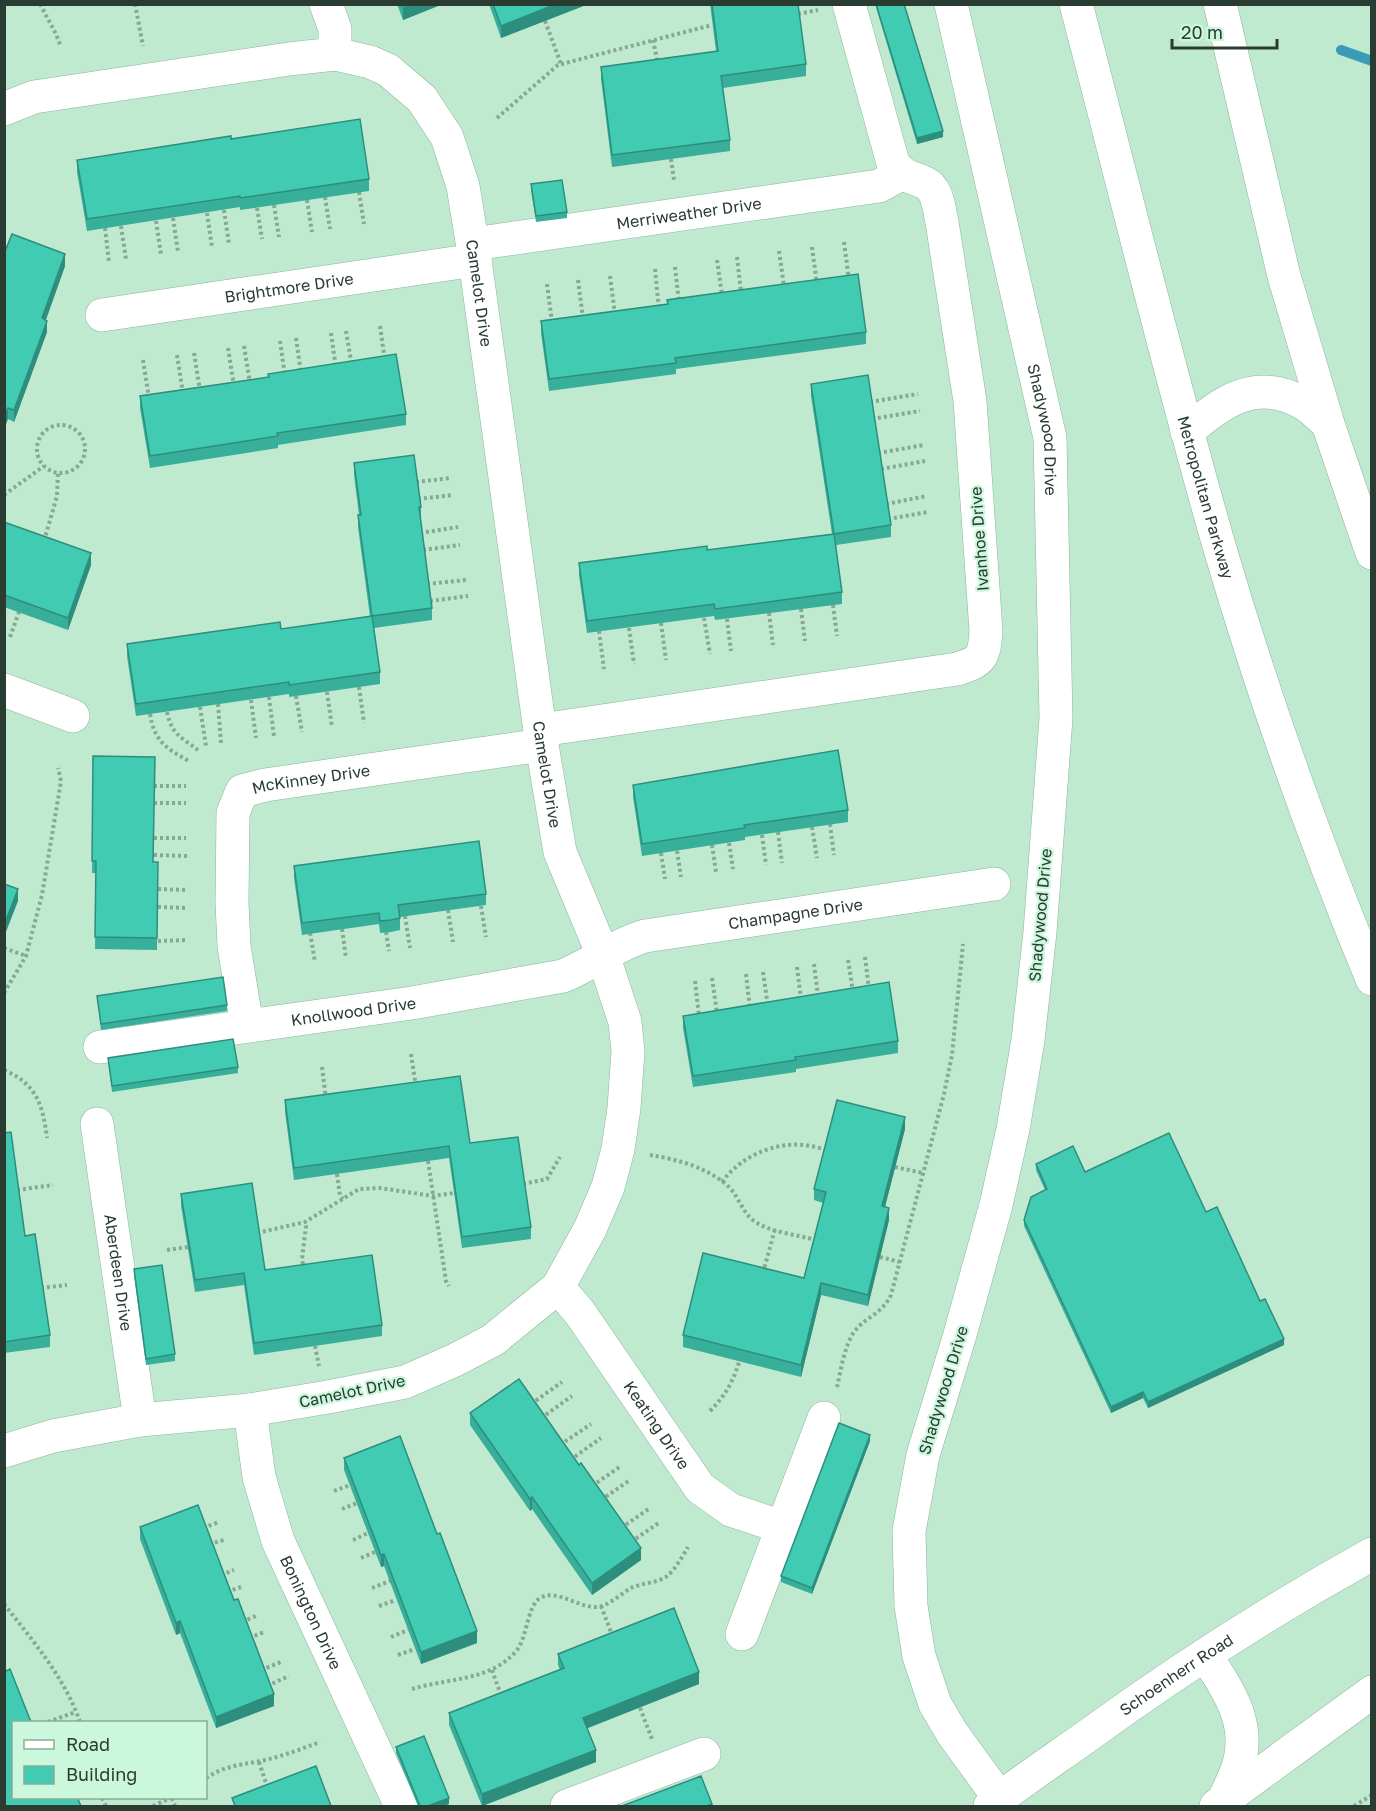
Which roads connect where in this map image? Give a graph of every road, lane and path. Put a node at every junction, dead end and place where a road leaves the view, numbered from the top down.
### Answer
1 (40, 4) edge
2 (135, 4) edge
3 (326, 4) edge
4 (849, 4) edge
5 (951, 4) edge
6 (1077, 4) edge
7 (1220, 4) edge
8 (545, 21) edge
9 (712, 26) edge
10 (653, 40) junction
11 (61, 47) dead end
12 (144, 51) dead end
13 (335, 54) junction
14 (561, 64) junction
15 (659, 70) edge
16 (4, 109) edge
17 (497, 118) dead end
18 (671, 159) edge
19 (901, 174) junction
20 (674, 182) dead end
21 (359, 192) edge
22 (325, 197) edge
23 (308, 200) edge
24 (274, 205) edge
25 (257, 208) edge
26 (224, 210) edge
27 (207, 213) edge
28 (173, 218) edge
29 (156, 221) edge
30 (364, 224) dead end
31 (121, 226) edge
32 (105, 228) edge
33 (330, 229) dead end
34 (312, 232) dead end
35 (279, 237) dead end
36 (262, 239) dead end
37 (844, 242) dead end
38 (229, 244) dead end
39 (212, 247) dead end
40 (812, 247) dead end
41 (779, 251) dead end
42 (178, 252) dead end
43 (474, 252) junction
44 (161, 254) dead end
45 (737, 257) dead end
46 (126, 259) dead end
47 (717, 260) dead end
48 (109, 262) dead end
49 (675, 267) dead end
50 (655, 269) dead end
51 (610, 276) dead end
52 (578, 280) dead end
53 (547, 285) dead end
54 (850, 287) edge
55 (818, 291) edge
56 (785, 296) edge
57 (742, 302) edge
58 (723, 304) edge
59 (680, 310) edge
60 (102, 315) dead end
61 (660, 317) edge
62 (616, 323) edge
63 (380, 326) dead end
64 (584, 327) edge
65 (346, 331) dead end
66 (553, 331) edge
67 (331, 333) dead end
68 (296, 338) dead end
69 (280, 341) dead end
70 (244, 346) dead end
71 (228, 348) dead end
72 (194, 353) dead end
73 (177, 355) dead end
74 (143, 360) dead end
75 (386, 368) edge
76 (353, 373) edge
77 (337, 375) edge
78 (302, 380) edge
79 (286, 383) edge
80 (251, 391) edge
81 (235, 393) edge
82 (918, 394) dead end
83 (201, 399) edge
84 (184, 402) edge
85 (870, 402) edge
86 (150, 407) edge
87 (920, 411) dead end
88 (872, 419) edge
89 (1328, 424) junction
90 (1187, 432) junction
91 (924, 446) dead end
92 (878, 453) edge
93 (925, 461) dead end
94 (44, 466) junction
95 (881, 469) edge
96 (58, 473) junction
97 (451, 478) dead end
98 (416, 482) edge
99 (4, 495) edge
100 (453, 495) dead end
101 (927, 496) dead end
102 (418, 499) edge
103 (886, 504) edge
104 (928, 512) dead end
105 (888, 519) edge
106 (458, 527) dead end
107 (420, 533) edge
108 (460, 545) dead end
109 (42, 547) edge
110 (423, 550) edge
111 (1371, 553) edge
112 (466, 580) dead end
113 (428, 584) edge
114 (468, 596) dead end
115 (430, 601) edge
116 (833, 605) edge
117 (801, 609) edge
118 (19, 612) edge
119 (769, 614) edge
120 (704, 618) edge
121 (727, 619) edge
122 (661, 623) edge
123 (629, 628) edge
124 (599, 632) edge
125 (837, 636) dead end
126 (10, 637) dead end
127 (805, 641) dead end
128 (773, 645) dead end
129 (731, 651) dead end
130 (710, 654) dead end
131 (666, 660) dead end
132 (634, 664) dead end
133 (604, 669) dead end
134 (359, 687) edge
135 (4, 690) edge
136 (327, 692) edge
137 (296, 696) edge
138 (269, 697) edge
139 (251, 700) edge
140 (218, 704) edge
141 (200, 707) edge
142 (167, 712) edge
143 (150, 714) edge
144 (74, 716) dead end
145 (364, 723) dead end
146 (332, 728) dead end
147 (302, 732) dead end
148 (274, 736) dead end
149 (255, 738) dead end
150 (542, 738) junction
151 (221, 743) dead end
152 (206, 746) dead end
153 (198, 750) dead end
154 (189, 761) dead end
155 (58, 768) dead end
156 (154, 786) edge
157 (186, 786) dead end
158 (186, 803) dead end
159 (154, 804) edge
160 (830, 824) edge
161 (812, 827) edge
162 (778, 832) edge
163 (762, 835) edge
164 (154, 838) edge
165 (186, 838) dead end
166 (729, 843) edge
167 (712, 845) edge
168 (677, 851) edge
169 (661, 853) edge
170 (154, 855) edge
171 (834, 855) dead end
172 (187, 856) dead end
173 (817, 858) dead end
174 (782, 863) dead end
175 (766, 865) dead end
176 (733, 870) dead end
177 (716, 872) dead end
178 (681, 877) dead end
179 (665, 879) dead end
180 (994, 884) dead end
181 (158, 889) edge
182 (187, 890) dead end
183 (481, 906) edge
184 (158, 907) edge
185 (187, 908) dead end
186 (448, 910) edge
187 (405, 916) edge
188 (342, 929) edge
189 (386, 932) edge
190 (310, 933) edge
191 (486, 937) dead end
192 (158, 940) edge
193 (188, 940) dead end
194 (453, 942) dead end
195 (963, 944) dead end
196 (4, 948) edge
197 (410, 948) dead end
198 (389, 951) dead end
199 (603, 955) junction
200 (26, 956) junction
201 (865, 957) dead end
202 (346, 958) dead end
203 (848, 960) dead end
204 (315, 962) dead end
205 (814, 964) dead end
206 (797, 967) dead end
207 (763, 972) dead end
208 (746, 974) dead end
209 (712, 978) dead end
210 (1371, 979) edge
211 (695, 981) dead end
212 (4, 993) edge
213 (870, 996) edge
214 (854, 999) edge
215 (819, 1004) edge
216 (802, 1007) edge
217 (769, 1015) edge
218 (752, 1017) edge
219 (718, 1023) edge
220 (700, 1025) edge
221 (247, 1026) junction
222 (100, 1047) dead end
223 (411, 1054) dead end
224 (322, 1067) dead end
225 (4, 1070) edge
226 (417, 1094) edge
227 (327, 1106) edge
228 (97, 1124) dead end
229 (47, 1138) dead end
230 (827, 1150) edge
231 (647, 1154) dead end
232 (560, 1157) dead end
233 (428, 1161) edge
234 (895, 1167) edge
235 (923, 1173) junction
236 (337, 1174) edge
237 (722, 1182) junction
238 (523, 1184) edge
239 (54, 1185) dead end
240 (17, 1190) edge
241 (454, 1192) edge
242 (433, 1196) junction
243 (343, 1199) junction
244 (305, 1222) junction
245 (775, 1229) junction
246 (258, 1233) edge
247 (816, 1240) edge
248 (188, 1247) edge
249 (167, 1250) dead end
250 (880, 1257) edge
251 (900, 1262) junction
252 (305, 1276) edge
253 (761, 1280) edge
254 (67, 1285) dead end
255 (449, 1286) dead end
256 (558, 1287) junction
257 (41, 1288) edge
258 (315, 1346) edge
259 (739, 1362) edge
260 (320, 1372) dead end
261 (562, 1382) dead end
262 (572, 1396) dead end
263 (529, 1405) edge
264 (830, 1405) joint
265 (250, 1410) junction
266 (710, 1411) dead end
267 (539, 1419) edge
268 (140, 1420) junction
269 (591, 1424) dead end
270 (601, 1438) dead end
271 (558, 1446) edge
272 (4, 1451) edge
273 (568, 1461) edge
274 (621, 1466) dead end
275 (630, 1480) dead end
276 (350, 1485) edge
277 (590, 1487) edge
278 (334, 1491) dead end
279 (600, 1501) edge
280 (357, 1503) edge
281 (650, 1508) dead end
282 (342, 1509) dead end
283 (219, 1522) dead end
284 (660, 1522) dead end
285 (782, 1527) junction
286 (202, 1528) edge
287 (619, 1530) edge
288 (369, 1533) edge
289 (224, 1540) dead end
290 (353, 1540) dead end
291 (629, 1543) edge
292 (209, 1545) edge
293 (688, 1547) dead end
294 (375, 1552) edge
295 (1371, 1554) edge
296 (361, 1558) dead end
297 (234, 1570) dead end
298 (220, 1575) edge
299 (390, 1581) edge
300 (241, 1587) dead end
301 (372, 1588) dead end
302 (226, 1592) edge
303 (396, 1600) edge
304 (5, 1605) edge
305 (379, 1606) dead end
306 (601, 1606) junction
307 (256, 1616) dead end
308 (242, 1622) edge
309 (408, 1630) edge
310 (264, 1632) dead end
311 (742, 1634) dead end
312 (391, 1637) dead end
313 (248, 1639) edge
314 (615, 1643) edge
315 (415, 1648) edge
316 (398, 1655) dead end
317 (1205, 1655) junction
318 (281, 1662) dead end
319 (260, 1670) edge
320 (492, 1670) junction
321 (289, 1676) dead end
322 (266, 1686) edge
323 (412, 1689) dead end
324 (1371, 1692) edge
325 (504, 1703) edge
326 (640, 1708) edge
327 (76, 1712) junction
328 (51, 1721) edge
329 (80, 1721) edge
330 (320, 1742) dead end
331 (654, 1744) dead end
332 (704, 1754) dead end
333 (259, 1761) junction
334 (207, 1777) edge
335 (270, 1795) edge
336 (1371, 1795) edge
337 (167, 1799) edge
338 (995, 1802) edge
339 (1220, 1803) edge
340 (153, 1806) edge
341 (401, 1806) edge
342 (567, 1806) edge
343 (1354, 1806) edge

1 - 11 path
2 - 12 path
3 - 13 street
4 - 19 street
5 - 338 street, Shadywood Drive
6 - 90 street, Metropolitan Parkway
7 - 89 street
8 - 14 path
9 - 10 path
10 - 14 path
10 - 15 path
13 - 16 street, Camelot Drive
13 - 43 street, Camelot Drive
14 - 17 path
18 - 20 path
19 - 43 street, Merriweather Drive
19 - 150 street, Ivanhoe Drive
21 - 30 path
22 - 33 path
23 - 34 path
24 - 35 path
25 - 36 path
26 - 38 path
27 - 39 path
28 - 42 path
29 - 44 path
31 - 46 path
32 - 48 path
37 - 54 path
40 - 55 path
41 - 56 path
43 - 60 street, Brightmore Drive
43 - 150 street, Camelot Drive
45 - 57 path
47 - 58 path
49 - 59 path
50 - 61 path
51 - 62 path
52 - 64 path
53 - 66 path
63 - 75 path
65 - 76 path
67 - 77 path
68 - 78 path
69 - 79 path
70 - 80 path
71 - 81 path
72 - 83 path
73 - 84 path
74 - 86 path
82 - 85 path
87 - 88 path
89 - 90 street
89 - 111 street
90 - 210 street, Metropolitan Parkway
91 - 92 path
93 - 95 path
94 - 96 path
94 - 96 path
94 - 99 path
96 - 109 path
97 - 98 path
100 - 102 path
101 - 103 path
104 - 105 path
106 - 107 path
108 - 110 path
112 - 113 path
114 - 115 path
116 - 125 path
117 - 127 path
118 - 126 path
119 - 128 path
120 - 130 path
121 - 129 path
122 - 131 path
123 - 132 path
124 - 133 path
134 - 145 path
135 - 144 street
136 - 146 path
137 - 147 path
138 - 148 path
139 - 149 path
140 - 151 path
141 - 152 path
142 - 153 path
143 - 154 path
150 - 199 street, Camelot Drive
150 - 221 street, McKinney Drive
155 - 200 path
156 - 157 path
158 - 159 path
160 - 171 path
161 - 173 path
162 - 174 path
163 - 175 path
164 - 165 path
166 - 176 path
167 - 177 path
168 - 178 path
169 - 179 path
170 - 172 path
180 - 199 street, Champagne Drive
181 - 182 path
183 - 191 path
184 - 185 path
186 - 194 path
187 - 197 path
188 - 202 path
189 - 198 path
190 - 204 path
192 - 193 path
195 - 235 path
196 - 200 path
199 - 221 street, Knollwood Drive
199 - 256 street, Camelot Drive
200 - 212 path
201 - 213 path
203 - 214 path
205 - 215 path
206 - 216 path
207 - 217 path
208 - 218 path
209 - 219 path
211 - 220 path
221 - 222 street, Knollwood Drive
223 - 226 path
224 - 227 path
225 - 229 path
228 - 268 street, Aberdeen Drive
230 - 237 path
231 - 237 path
232 - 238 path
233 - 242 path
234 - 235 path
235 - 251 path
236 - 243 path
237 - 245 path
239 - 240 path
241 - 242 path
242 - 243 path
242 - 255 path
243 - 244 path
244 - 246 path
244 - 252 path
245 - 247 path
245 - 253 path
248 - 249 path
250 - 251 path
251 - 264 path
254 - 257 path
256 - 265 street, Camelot Drive
256 - 285 street, Keating Drive
258 - 260 path
259 - 266 path
261 - 263 path
262 - 267 path
264 - 285 street
265 - 268 street, Camelot Drive
265 - 341 street, Bonington Drive
268 - 272 street, Camelot Drive
269 - 271 path
270 - 273 path
274 - 277 path
275 - 279 path
276 - 278 path
280 - 282 path
281 - 287 path
283 - 286 path
284 - 291 path
285 - 311 street
288 - 290 path
289 - 292 path
293 - 306 path
294 - 296 path
295 - 317 street, Schoenherr Road
297 - 298 path
299 - 301 path
300 - 302 path
303 - 305 path
304 - 327 path
306 - 314 path
306 - 320 path
307 - 308 path
309 - 312 path
310 - 313 path
315 - 316 path
317 - 338 street, Schoenherr Road
317 - 339 street
318 - 319 path
320 - 323 path
320 - 325 path
321 - 322 path
324 - 339 street
326 - 331 path
327 - 328 path
327 - 329 path
330 - 333 path
332 - 342 street
333 - 334 path
333 - 335 path
336 - 343 path
337 - 340 path

